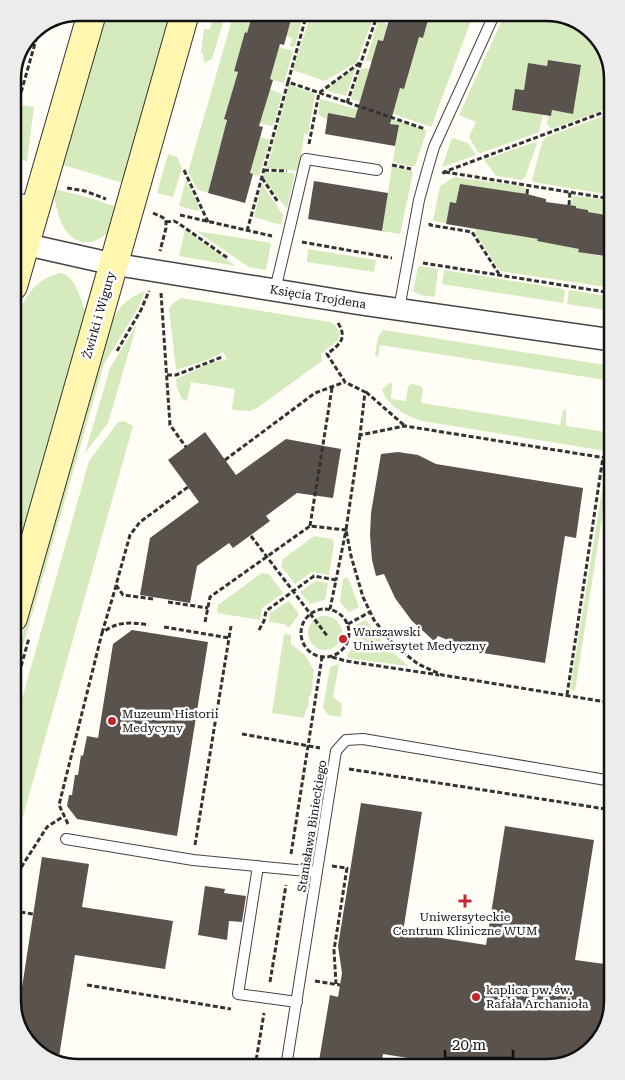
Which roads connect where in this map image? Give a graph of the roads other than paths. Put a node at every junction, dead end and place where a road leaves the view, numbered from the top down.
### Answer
1 (89, 21) edge
2 (182, 21) edge
3 (491, 21) edge
4 (377, 170) road end
5 (24, 200) edge
6 (24, 244) junction
7 (21, 255) edge
8 (114, 264) junction
9 (275, 290) junction
10 (399, 309) junction
11 (604, 339) edge
12 (21, 587) edge
13 (604, 780) edge
14 (66, 839) dead end
15 (258, 866) junction
16 (318, 872) junction
17 (297, 1002) junction
18 (287, 1059) edge

1 - 5 main road
2 - 8 main road, Żwirki i Wigury
3 - 10 lane
4 - 9 lane
5 - 6 main road
6 - 7 main road
6 - 8 street, Księcia Trojdena
8 - 9 street, Księcia Trojdena
8 - 12 main road, Żwirki i Wigury
9 - 10 street, Księcia Trojdena
10 - 11 street, Księcia Trojdena
13 - 16 lane, Stanisława Binieckiego
14 - 15 lane
15 - 16 lane
15 - 17 lane
16 - 17 lane, Stanisława Binieckiego
17 - 18 lane, Stanisława Binieckiego

